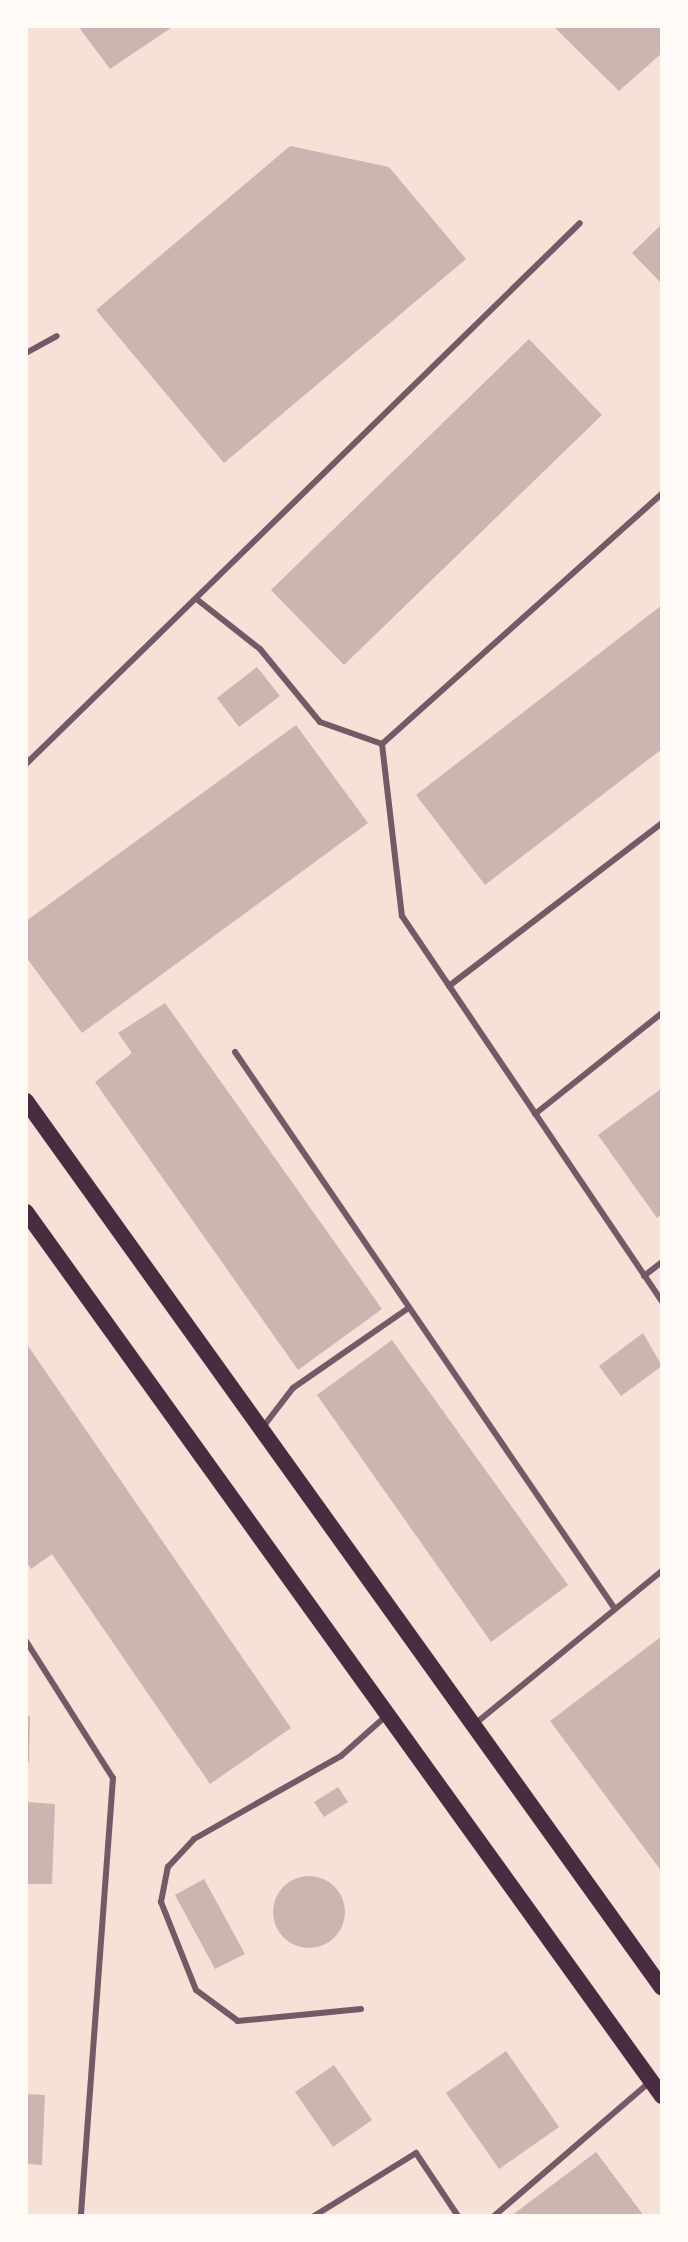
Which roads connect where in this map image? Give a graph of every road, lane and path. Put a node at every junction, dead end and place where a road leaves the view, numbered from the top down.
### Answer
1 (580, 223) dead end
2 (57, 336) dead end
3 (26, 353) edge
4 (662, 494) edge
5 (199, 601) junction
6 (382, 744) junction
7 (26, 764) edge
8 (662, 823) edge
9 (449, 986) junction
10 (662, 1013) edge
11 (235, 1052) dead end
12 (26, 1101) edge
13 (535, 1114) junction
14 (26, 1212) edge
15 (662, 1262) edge
16 (644, 1276) junction
17 (662, 1302) edge
18 (407, 1309) junction
19 (261, 1429) junction
20 (662, 1571) edge
21 (615, 1609) junction
22 (27, 1643) edge
23 (387, 1714) junction
24 (474, 1726) junction
25 (662, 1988) edge
26 (361, 2009) dead end
27 (651, 2081) junction
28 (662, 2096) edge
29 (81, 2216) edge
30 (314, 2216) edge
31 (458, 2216) edge
32 (494, 2216) edge

1 - 5 lane
2 - 3 lane
4 - 6 lane
5 - 6 lane
5 - 7 lane
6 - 9 lane
8 - 9 lane
9 - 13 lane
10 - 13 lane
11 - 18 lane
12 - 19 main road
13 - 16 lane
14 - 23 main road
15 - 16 lane
16 - 17 lane
18 - 19 lane
18 - 21 lane
19 - 24 main road
20 - 21 lane
21 - 24 lane
22 - 29 lane
23 - 26 lane
23 - 27 main road
24 - 25 main road
27 - 28 main road
27 - 32 lane
30 - 31 lane

